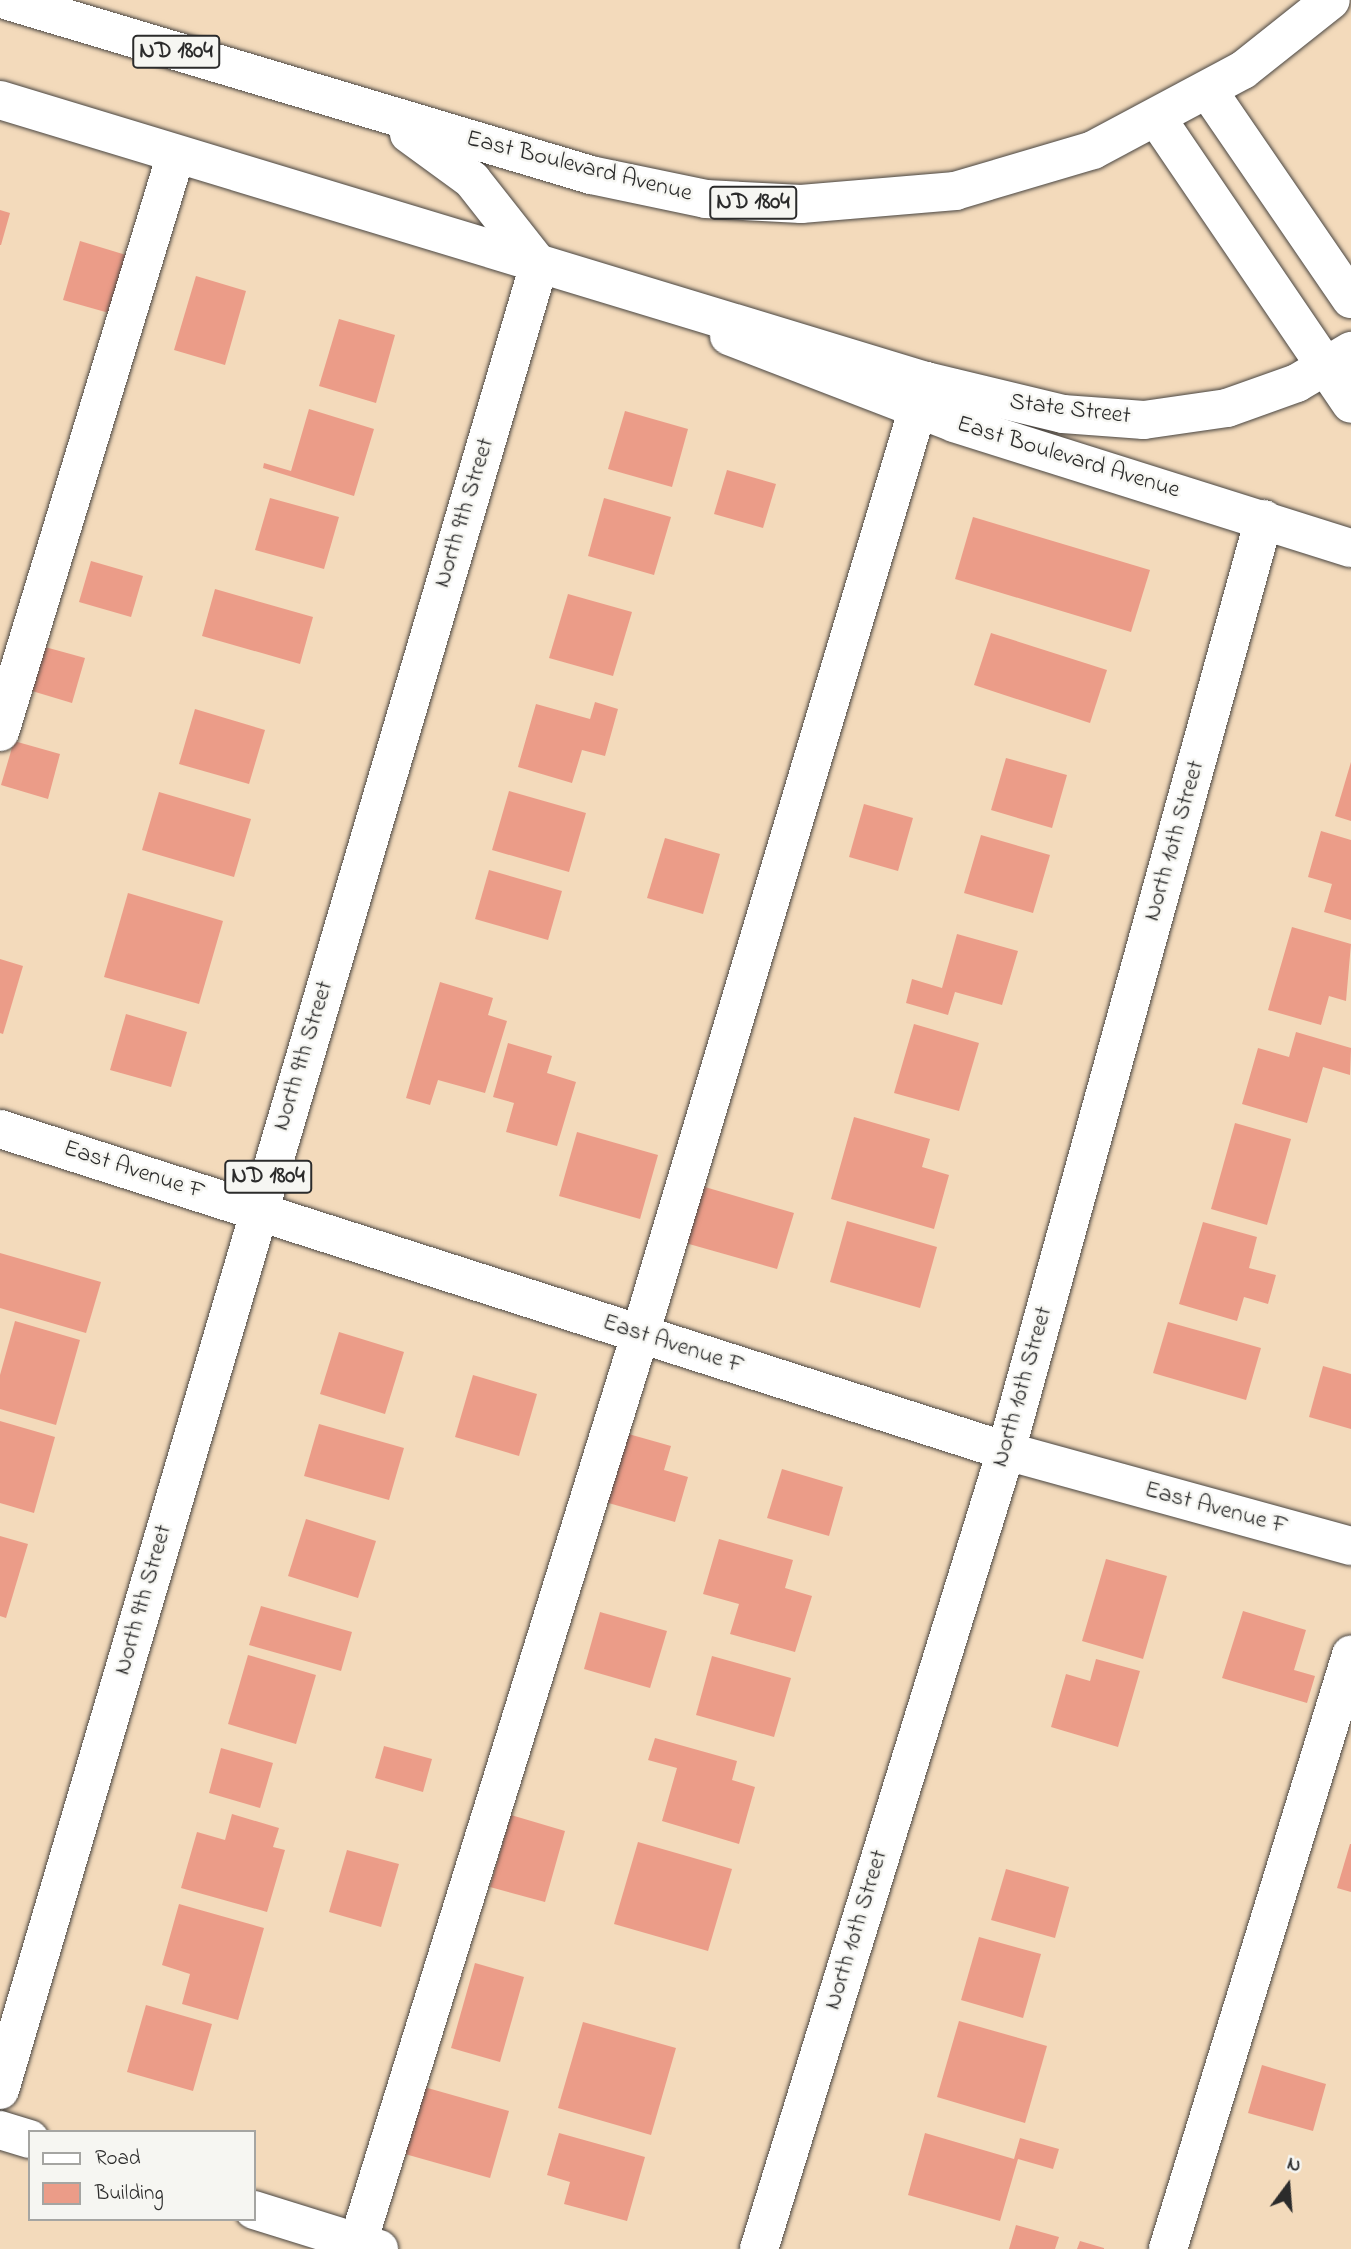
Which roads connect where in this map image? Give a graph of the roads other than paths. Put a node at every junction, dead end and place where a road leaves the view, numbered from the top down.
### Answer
1 (5, 0) edge
2 (1331, 0) edge
3 (1209, 92) junction
4 (0, 100) edge
5 (348, 103) junction
6 (1158, 120) junction
7 (176, 155) junction
8 (539, 265) junction
9 (1351, 299) edge
10 (1338, 359) edge
11 (921, 396) junction
12 (986, 398) joint
13 (1351, 404) edge
14 (1264, 519) junction
15 (1351, 548) edge
16 (0, 732) edge
17 (0, 1129) edge
18 (258, 1210) junction
19 (640, 1335) junction
20 (1006, 1451) junction
21 (1351, 1546) edge
22 (1351, 1654) edge
23 (0, 2090) edge
24 (0, 2130) edge
25 (28, 2138) edge
26 (256, 2211) edge
27 (364, 2247) edge
28 (759, 2249) edge
29 (1168, 2249) edge

1 - 5 main road, East Boulevard Avenue / ND 1804
2 - 3 main road, ND 1804
3 - 6 main road, ND 1804
3 - 9 main road
4 - 7 main road, East Boulevard Avenue
5 - 6 main road, East Boulevard Avenue / ND 1804
5 - 8 main road
6 - 10 main road
7 - 8 main road, East Boulevard Avenue
7 - 16 main road
8 - 11 main road, East Boulevard Avenue
8 - 18 main road, North 9th Street / ND 1804
10 - 12 main road, State Street
10 - 13 main road
11 - 12 main road, East Boulevard Avenue
11 - 14 main road, East Boulevard Avenue
11 - 19 main road
14 - 15 main road, East Boulevard Avenue
14 - 20 main road, North 10th Street
17 - 18 main road, East Avenue F
18 - 19 main road, East Avenue F
18 - 23 main road, North 9th Street / ND 1804
19 - 20 main road, East Avenue F
19 - 27 main road
20 - 21 main road, East Avenue F
20 - 28 main road, North 10th Street
22 - 29 main road
24 - 25 main road
26 - 27 main road

